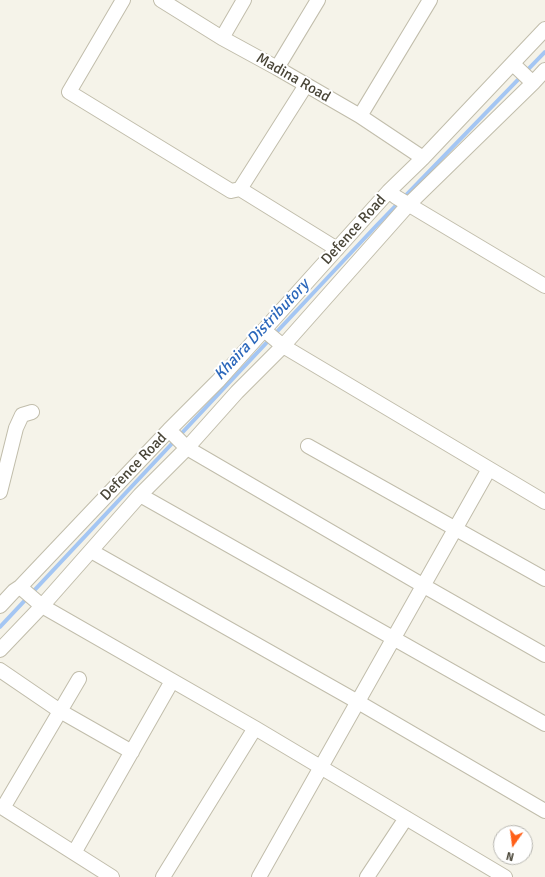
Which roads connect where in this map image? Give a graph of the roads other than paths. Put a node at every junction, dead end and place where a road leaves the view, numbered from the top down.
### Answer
1 (123, 0) edge
2 (161, 0) edge
3 (244, 0) edge
4 (318, 0) edge
5 (430, 0) edge
6 (545, 29) edge
7 (222, 38) junction
8 (277, 68) junction
9 (545, 70) edge
10 (522, 72) junction
11 (306, 85) junction
12 (360, 116) junction
13 (423, 158) junction
14 (240, 189) junction
15 (400, 198) junction
16 (337, 249) junction
17 (545, 286) edge
18 (273, 337) junction
19 (227, 386) junction
20 (32, 412) dead end
21 (178, 439) junction
22 (308, 446) dead end
23 (489, 469) junction
24 (0, 492) edge
25 (140, 494) junction
26 (545, 502) edge
27 (456, 529) junction
28 (91, 551) junction
29 (545, 579) edge
30 (424, 586) junction
31 (0, 589) edge
32 (20, 590) junction
33 (39, 604) junction
34 (0, 606) edge
35 (394, 639) junction
36 (0, 650) edge
37 (545, 655) edge
38 (0, 670) edge
39 (78, 679) dead end
40 (172, 681) junction
41 (358, 702) junction
42 (60, 711) junction
43 (545, 724) edge
44 (255, 728) junction
45 (132, 752) junction
46 (321, 768) junction
47 (1, 807) edge
48 (545, 811) edge
49 (406, 818) junction
50 (74, 853) junction
51 (112, 877) edge
52 (162, 877) edge
53 (259, 877) edge
54 (367, 877) edge
55 (505, 877) edge

1 - 14 street
2 - 7 street, Madina Road
3 - 7 street
4 - 8 street
5 - 12 street
6 - 10 street, Defence Road
7 - 8 street, Madina Road
8 - 11 street, Madina Road
9 - 10 street
10 - 13 street, Defence Road
10 - 15 street
11 - 12 street, Madina Road
11 - 14 street
12 - 13 street, Madina Road
13 - 15 street, Defence Road
14 - 16 street
15 - 16 street, Defence Road
15 - 17 street
15 - 18 street
16 - 18 street, Defence Road
18 - 19 street
18 - 19 street, Defence Road
18 - 23 street
19 - 21 street
19 - 21 street, Defence Road
20 - 24 street
21 - 25 street
21 - 30 street
21 - 32 street, Defence Road
22 - 27 street
23 - 26 street
23 - 27 street
25 - 28 street
25 - 35 street
27 - 29 street
27 - 30 street
28 - 33 street
28 - 41 street
30 - 35 street
30 - 37 street
31 - 32 street
32 - 33 street
32 - 34 street, Defence Road
33 - 36 street
33 - 40 street
35 - 41 street
35 - 43 street
38 - 42 street
39 - 42 street
40 - 44 street
40 - 45 street
41 - 46 street
41 - 48 street
42 - 45 street
42 - 47 street
44 - 46 street
44 - 52 street
45 - 50 street
46 - 49 street
46 - 53 street
47 - 50 street
49 - 54 street
49 - 55 street
50 - 51 street

